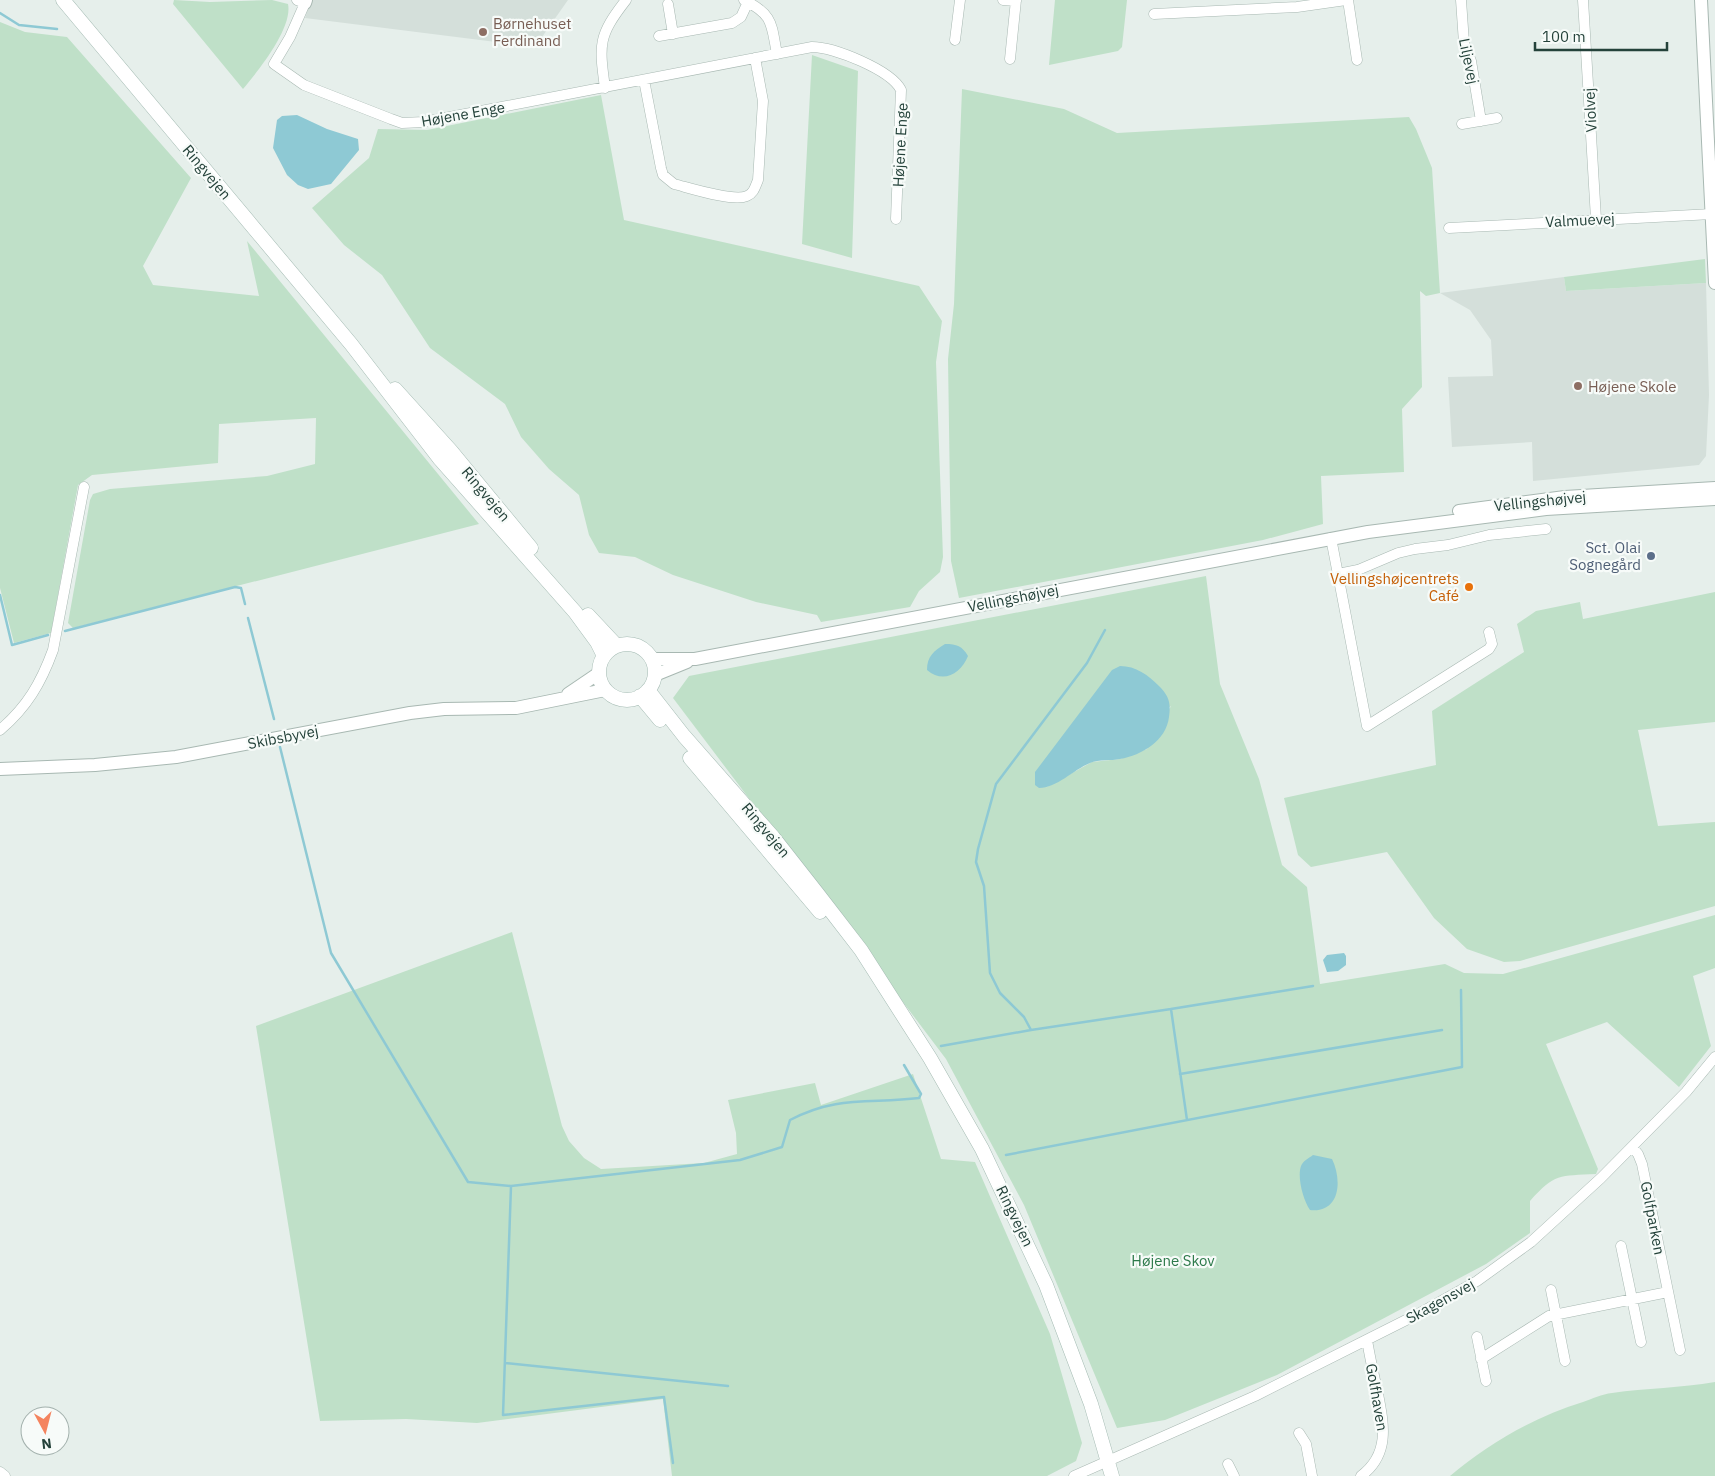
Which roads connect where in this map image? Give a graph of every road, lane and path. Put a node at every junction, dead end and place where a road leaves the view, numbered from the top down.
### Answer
1 (63, 0) edge
2 (626, 0) edge
3 (960, 0) edge
4 (1003, 0) edge
5 (1347, 0) edge
6 (1461, 0) edge
7 (1583, 0) edge
8 (1700, 0) edge
9 (303, 1) edge
10 (746, 1) edge
11 (1016, 1) edge
12 (668, 4) dead end
13 (1154, 14) dead end
14 (673, 34) junction
15 (658, 36) dead end
16 (955, 40) dead end
17 (776, 54) junction
18 (755, 58) junction
19 (1010, 60) dead end
20 (1357, 60) dead end
21 (644, 80) junction
22 (605, 88) junction
23 (1497, 118) dead end
24 (1481, 121) junction
25 (1462, 124) dead end
26 (1712, 214) junction
27 (896, 219) dead end
28 (1596, 219) junction
29 (1449, 228) dead end
30 (1715, 283) edge
31 (351, 344) junction
32 (84, 487) dead end
33 (1715, 488) edge
34 (1715, 499) edge
35 (1546, 529) dead end
36 (1368, 532) junction
37 (1331, 538) junction
38 (1338, 574) junction
39 (1489, 632) dead end
40 (617, 646) junction
41 (604, 656) junction
42 (652, 659) junction
43 (695, 659) junction
44 (599, 674) junction
45 (655, 675) junction
46 (606, 690) junction
47 (644, 693) junction
48 (564, 697) junction
49 (0, 730) edge
50 (0, 769) edge
51 (1715, 1058) edge
52 (1632, 1147) junction
53 (1621, 1246) dead end
54 (1551, 1290) dead end
55 (1668, 1292) junction
56 (1632, 1300) junction
57 (1556, 1314) junction
58 (1477, 1337) dead end
59 (1367, 1340) junction
60 (1641, 1342) dead end
61 (1680, 1350) dead end
62 (1481, 1359) junction
63 (1565, 1361) dead end
64 (1486, 1381) dead end
65 (1300, 1433) dead end
66 (1108, 1461) junction
67 (1228, 1464) dead end
68 (0, 1472) edge
69 (5, 1476) edge
70 (1074, 1476) edge
71 (1112, 1476) edge
72 (1234, 1476) edge
73 (1312, 1476) edge
74 (1361, 1476) edge

1 - 31 main road, Ringvejen
2 - 22 street
3 - 16 street
4 - 11 street
5 - 13 street
5 - 20 street
6 - 24 street, Liljevej
7 - 28 street, Violvej
8 - 26 street
9 - 22 street, Højene Enge
10 - 14 street
10 - 17 street
11 - 19 street
12 - 14 street
14 - 15 street
17 - 18 street, Højene Enge
17 - 27 street, Højene Enge
18 - 21 street, Højene Enge
18 - 21 street
21 - 22 street, Højene Enge
23 - 24 street
24 - 25 street
26 - 28 street, Valmuevej
26 - 30 street
28 - 29 street, Valmuevej
31 - 40 main road, Ringvejen
31 - 41 main road, Ringvejen
32 - 49 street
33 - 36 street, Vellingshøjvej
34 - 36 street, Vellingshøjvej
35 - 38 street, Vellingshøjvej
36 - 37 street, Vellingshøjvej
37 - 38 street
37 - 43 street, Vellingshøjvej
38 - 39 street
40 - 41 main road
40 - 42 main road
41 - 44 main road
42 - 43 street, Vellingshøjvej
42 - 45 main road
43 - 45 street, Vellingshøjvej
44 - 46 main road
44 - 48 street, Skibsbyvej
45 - 47 main road
46 - 47 main road
46 - 48 street, Skibsbyvej
47 - 66 main road, Ringvejen
48 - 50 street, Skibsbyvej
51 - 52 street, Skagensvej
52 - 55 street, Golfparken
52 - 59 street, Skagensvej
53 - 56 street
54 - 57 street
55 - 56 street
55 - 61 street, Golfparken
56 - 57 street
56 - 60 street
57 - 62 street
57 - 63 street
58 - 62 street
59 - 66 street, Skagensvej
59 - 74 street, Golfhaven
62 - 64 street
65 - 73 street
66 - 70 street, Skagensvej
66 - 71 main road, Ringvejen
67 - 72 street
68 - 69 street

